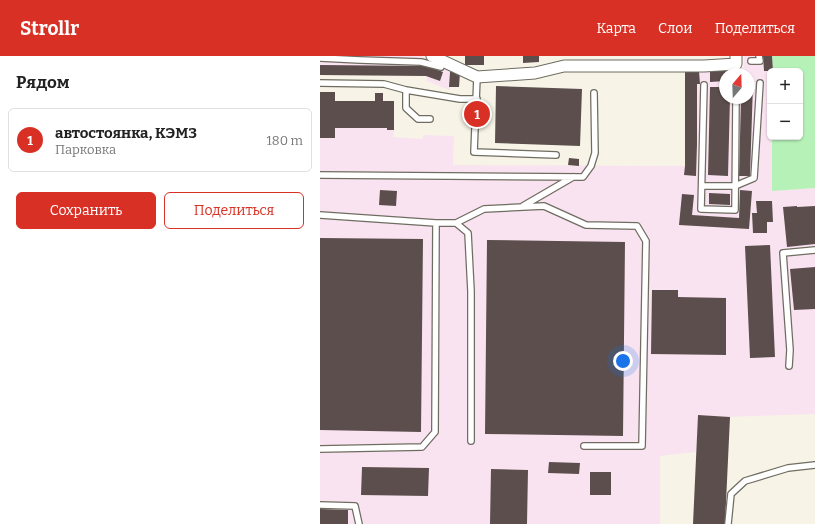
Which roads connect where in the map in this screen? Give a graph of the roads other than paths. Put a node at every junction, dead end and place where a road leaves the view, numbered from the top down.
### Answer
1 (432, 56) edge
2 (759, 56) edge
3 (320, 58) edge
4 (751, 61) dead end
5 (736, 65) edge
6 (441, 67) dead end
7 (477, 77) junction
8 (320, 83) edge
9 (760, 83) dead end
10 (704, 85) dead end
11 (406, 90) junction
12 (594, 93) dead end
13 (477, 99) junction
14 (736, 104) edge
15 (430, 119) dead end
16 (556, 155) dead end
17 (320, 175) edge
18 (573, 177) junction
19 (702, 186) junction
20 (735, 186) junction
21 (522, 207) junction
22 (320, 215) edge
23 (436, 223) junction
24 (456, 223) junction
25 (815, 250) edge
26 (789, 366) dead end
27 (471, 441) dead end
28 (584, 446) dead end
29 (320, 449) edge
30 (815, 465) edge
31 (320, 505) edge
32 (359, 524) edge
33 (728, 524) edge

1 - 7 street
2 - 4 lane
3 - 6 lane
5 - 7 street
7 - 13 lane
8 - 11 lane
9 - 20 lane
10 - 19 lane
11 - 13 lane
11 - 15 lane
12 - 18 lane
13 - 16 lane
14 - 20 lane
17 - 18 lane
18 - 21 lane
19 - 20 lane
19 - 20 lane
21 - 24 lane
21 - 28 lane
22 - 23 lane
23 - 24 lane
23 - 29 lane
24 - 27 lane
25 - 26 lane
30 - 33 lane
31 - 32 lane

